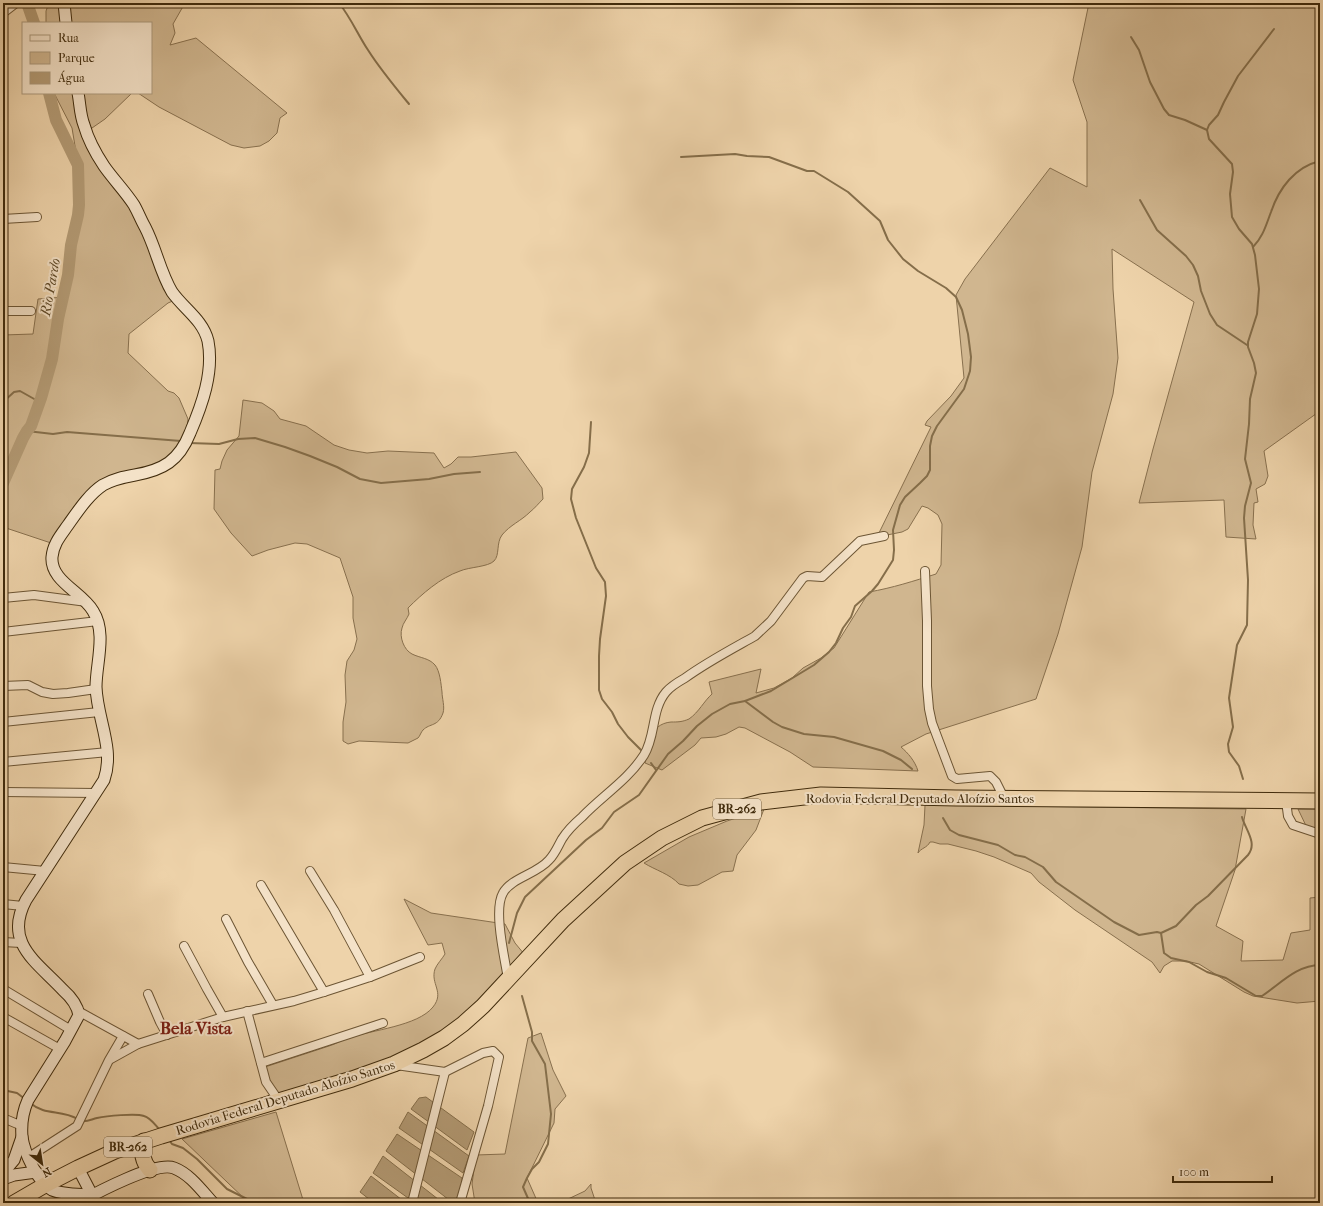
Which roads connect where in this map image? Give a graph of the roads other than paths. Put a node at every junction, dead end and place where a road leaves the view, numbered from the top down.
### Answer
1 (16, 3) edge
2 (64, 3) edge
3 (3, 13) edge
4 (66, 22) edge
5 (78, 94) edge
6 (37, 217) dead end
7 (3, 219) edge
8 (3, 311) edge
9 (30, 311) dead end
10 (884, 536) dead end
11 (925, 571) dead end
12 (3, 598) edge
13 (87, 602) junction
14 (98, 621) junction
15 (3, 632) edge
16 (3, 686) edge
17 (96, 689) junction
18 (99, 712) junction
19 (3, 722) edge
20 (108, 752) junction
21 (3, 762) edge
22 (3, 792) edge
23 (96, 794) junction
24 (1004, 798) junction
25 (1286, 801) junction
26 (1320, 801) edge
27 (1320, 834) edge
28 (3, 867) edge
29 (310, 870) dead end
30 (45, 871) junction
31 (261, 885) dead end
32 (3, 904) edge
33 (23, 906) junction
34 (226, 919) dead end
35 (3, 942) edge
36 (21, 943) junction
37 (184, 946) dead end
38 (420, 957) dead end
39 (370, 977) junction
40 (508, 979) junction
41 (3, 989) edge
42 (324, 992) junction
43 (148, 994) dead end
44 (273, 1005) junction
45 (78, 1011) junction
46 (247, 1011) junction
47 (3, 1017) edge
48 (223, 1017) junction
49 (383, 1023) dead end
50 (71, 1030) junction
51 (167, 1035) junction
52 (123, 1036) junction
53 (138, 1044) junction
54 (60, 1049) junction
55 (109, 1060) junction
56 (261, 1063) junction
57 (394, 1064) junction
58 (445, 1072) junction
59 (279, 1101) junction
60 (3, 1118) edge
61 (22, 1131) junction
62 (144, 1141) junction
63 (32, 1165) junction
64 (78, 1168) junction
65 (150, 1170) junction
66 (3, 1173) edge
67 (3, 1179) edge
68 (52, 1188) junction
69 (92, 1195) junction
70 (14, 1203) edge
71 (62, 1203) edge
72 (78, 1203) edge
73 (213, 1203) edge
74 (412, 1203) edge
75 (460, 1203) edge

1 - 3 street
2 - 4 street
5 - 13 street
6 - 7 street
8 - 9 street
10 - 40 street
11 - 24 street
12 - 13 street
13 - 14 street
14 - 15 street
14 - 17 street
16 - 17 street
17 - 18 street
18 - 19 street
18 - 20 street
20 - 21 street
20 - 23 street
22 - 23 street
23 - 30 street
24 - 25 highway, Rodovia Federal Deputado Aloízio Santos / BR-262
24 - 40 highway, Rodovia Federal Deputado Aloízio Santos / BR-262
25 - 26 highway, Rodovia Federal Deputado Aloízio Santos / BR-262
25 - 27 street
28 - 30 street
29 - 39 street
30 - 33 street
31 - 42 street
32 - 33 street
33 - 36 street
34 - 44 street
35 - 36 street
36 - 45 street
37 - 48 street
38 - 39 street
39 - 42 street
40 - 57 highway, Rodovia Federal Deputado Aloízio Santos / BR-262
41 - 50 street
42 - 44 street
43 - 51 street
44 - 46 street
45 - 50 street
45 - 52 street
46 - 48 street
46 - 56 street
47 - 54 street
48 - 51 street
49 - 56 street
50 - 54 street
51 - 53 street
52 - 53 street
52 - 55 street
53 - 55 street
54 - 61 street
55 - 63 street
56 - 59 street
57 - 58 street
57 - 59 highway, Rodovia Federal Deputado Aloízio Santos / BR-262
58 - 74 street
58 - 75 street
59 - 62 highway, Rodovia Federal Deputado Aloízio Santos / BR-262
60 - 61 street
61 - 63 street
61 - 66 street
62 - 64 highway, Rodovia Federal Deputado Aloízio Santos / BR-262
62 - 65 highway
63 - 66 street
63 - 67 street
63 - 68 street
64 - 68 highway, Rodovia Federal Deputado Aloízio Santos / BR-262
64 - 69 street
65 - 69 street
65 - 73 street
68 - 69 street
68 - 70 highway, Rodovia Federal Deputado Aloízio Santos / BR-262
68 - 71 street
69 - 72 street

